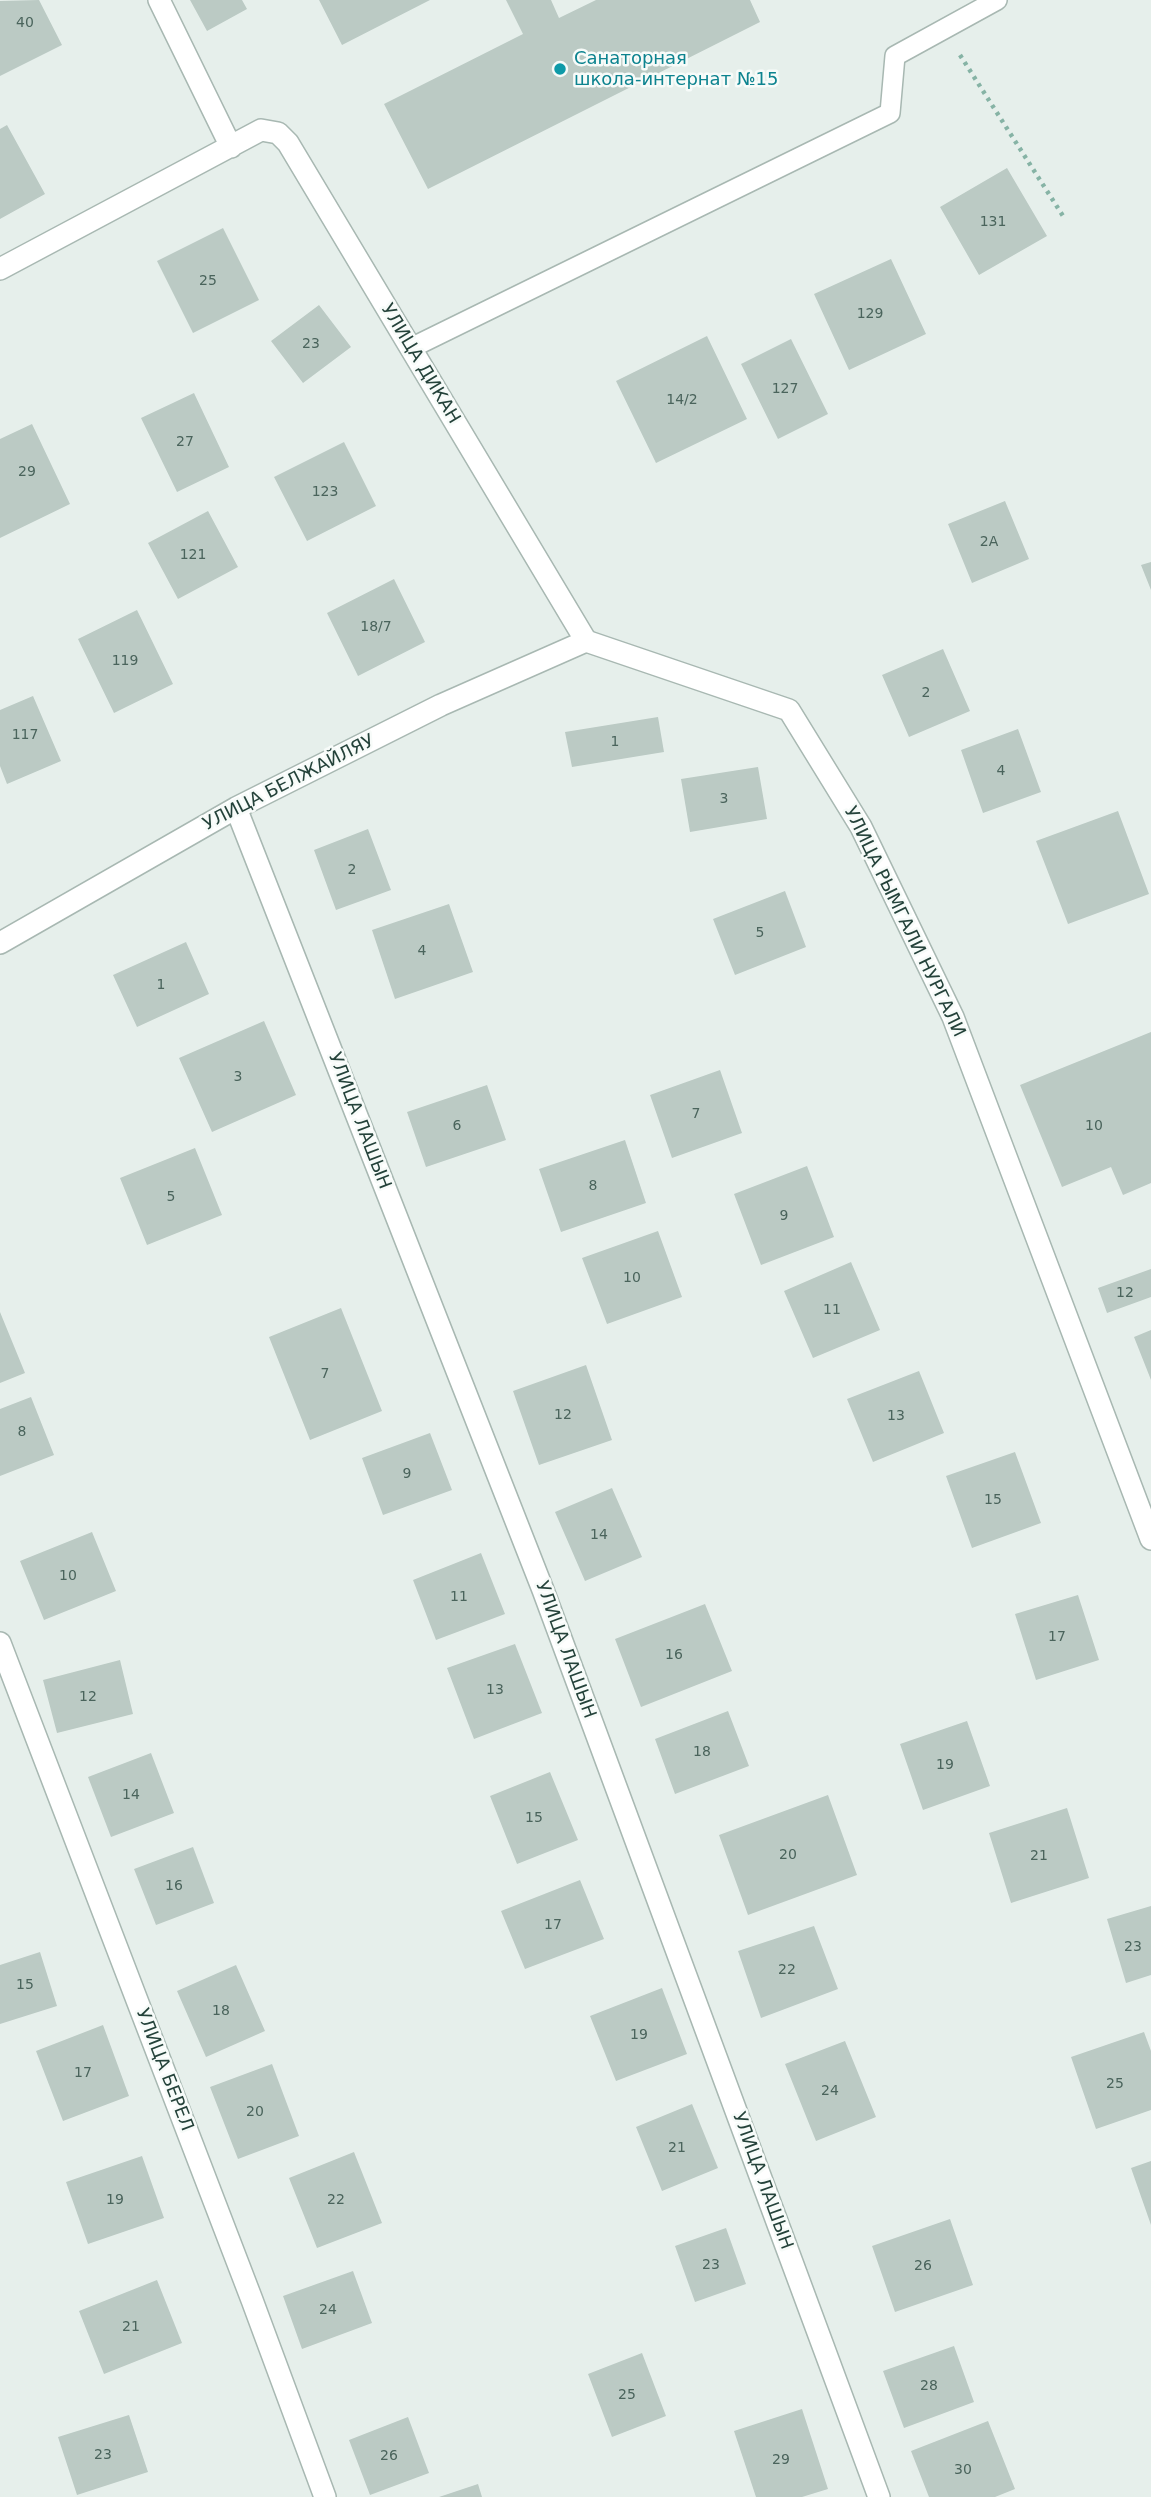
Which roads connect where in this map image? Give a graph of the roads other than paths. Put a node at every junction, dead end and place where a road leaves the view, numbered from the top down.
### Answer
1 (159, 0) edge
2 (998, 0) edge
3 (231, 147) junction
4 (0, 269) edge
5 (411, 348) junction
6 (586, 641) junction
7 (236, 808) junction
8 (0, 943) edge
9 (1151, 1539) edge
10 (0, 1643) edge
11 (325, 2497) edge
12 (879, 2497) edge

1 - 3 street
2 - 5 lane
3 - 4 street, УЛИЦА ДИКАН
3 - 5 street, УЛИЦА ДИКАН
5 - 6 street, УЛИЦА ДИКАН
6 - 7 street, УЛИЦА БЕЛЖАЙЛЯУ
6 - 9 street, УЛИЦА РЫМГАЛИ НУРГАЛИ
7 - 8 street, УЛИЦА БЕЛЖАЙЛЯУ
7 - 12 street, УЛИЦА ЛАШЫН
10 - 11 street, УЛИЦА БЕРЕЛ

